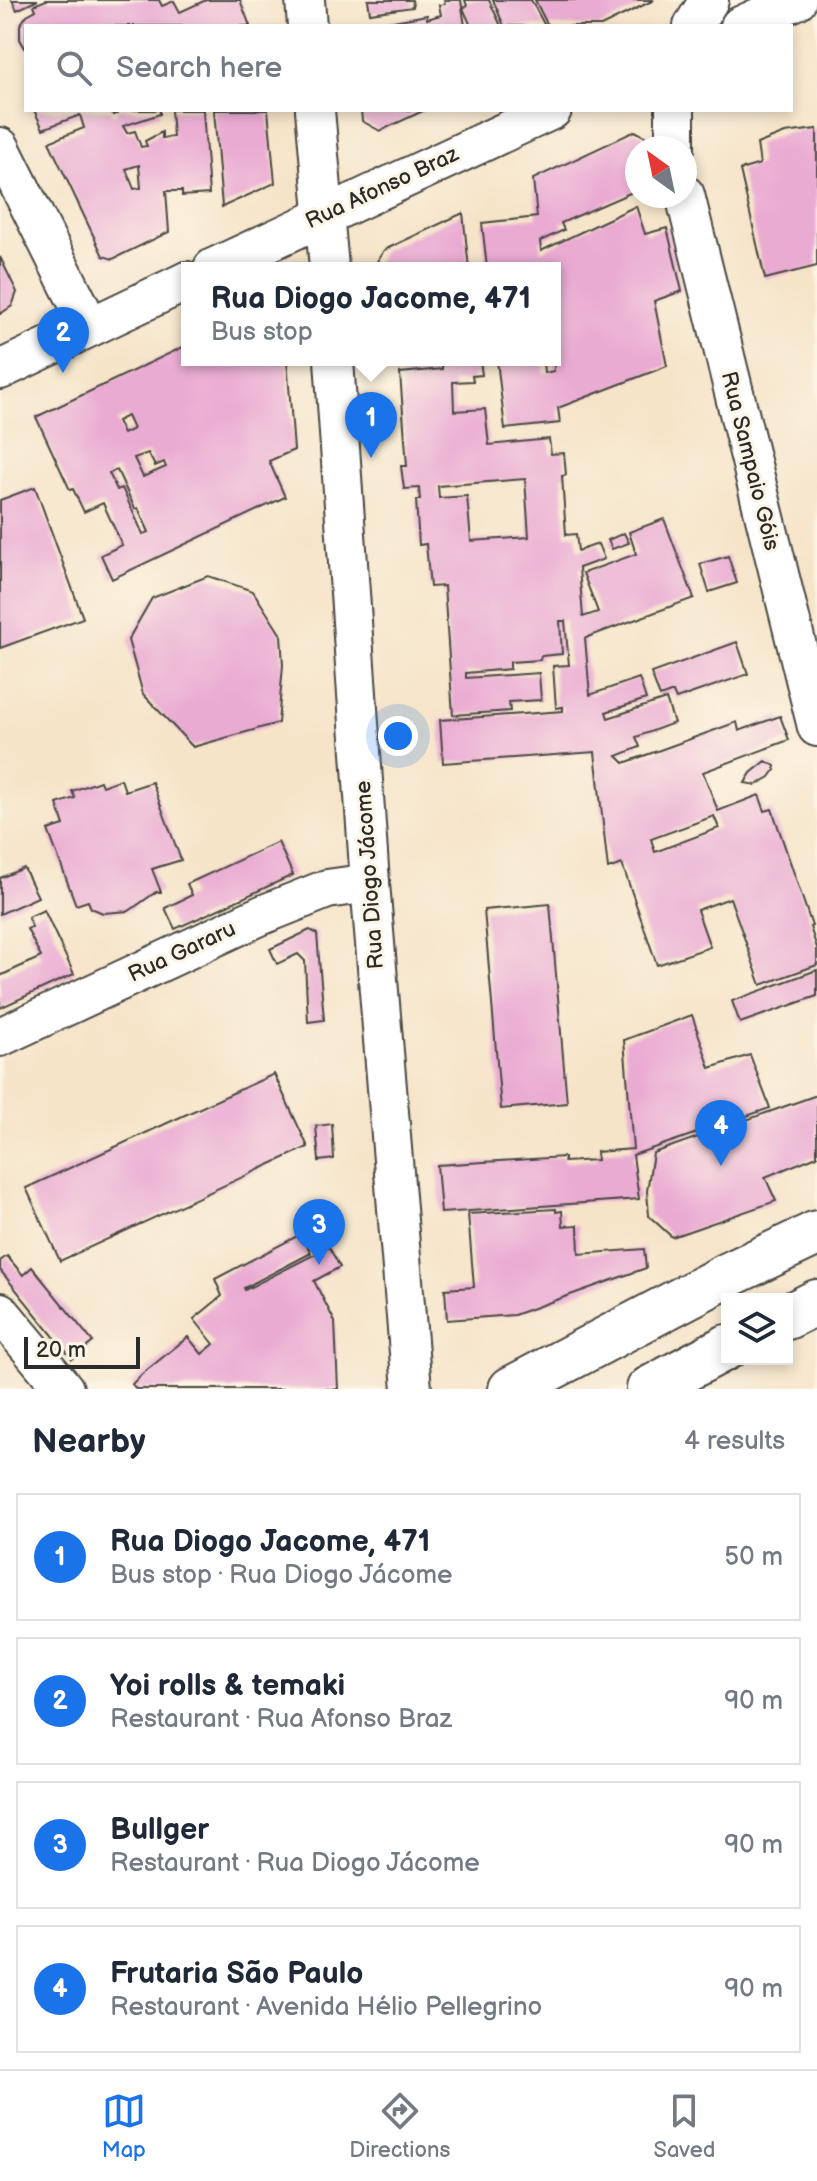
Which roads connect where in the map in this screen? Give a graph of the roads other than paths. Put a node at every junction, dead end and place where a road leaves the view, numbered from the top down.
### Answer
1 (305, 0) edge
2 (709, 0) edge
3 (745, 0) edge
4 (797, 0) edge
5 (307, 24) edge
6 (694, 24) edge
7 (729, 24) edge
8 (744, 24) edge
9 (315, 112) edge
10 (548, 112) edge
11 (675, 112) edge
12 (675, 136) edge
13 (0, 147) edge
14 (689, 208) edge
15 (325, 214) junction
16 (225, 262) edge
17 (329, 262) edge
18 (181, 284) edge
19 (90, 327) junction
20 (334, 366) edge
21 (0, 370) edge
22 (808, 650) edge
23 (817, 727) edge
24 (370, 883) junction
25 (0, 1037) edge
26 (817, 1233) edge
27 (817, 1302) edge
28 (0, 1312) edge
29 (793, 1314) edge
30 (721, 1350) edge
31 (64, 1389) edge
32 (412, 1389) edge
33 (511, 1389) edge
34 (649, 1389) edge

1 - 5 street
2 - 6 street
3 - 7 street
4 - 8 street
9 - 15 street
10 - 15 street, Rua Afonso Braz
11 - 12 street
13 - 19 street
14 - 22 street, Rua Sampaio Góis
15 - 16 street, Rua Afonso Braz
15 - 17 street
18 - 19 street
19 - 21 street
20 - 24 street, Rua Diogo Jácome
22 - 23 street, Rua Sampaio Góis
24 - 25 street, Rua Gararu
24 - 32 street, Rua Diogo Jácome
26 - 33 main road
27 - 29 main road
28 - 31 street
30 - 34 main road

